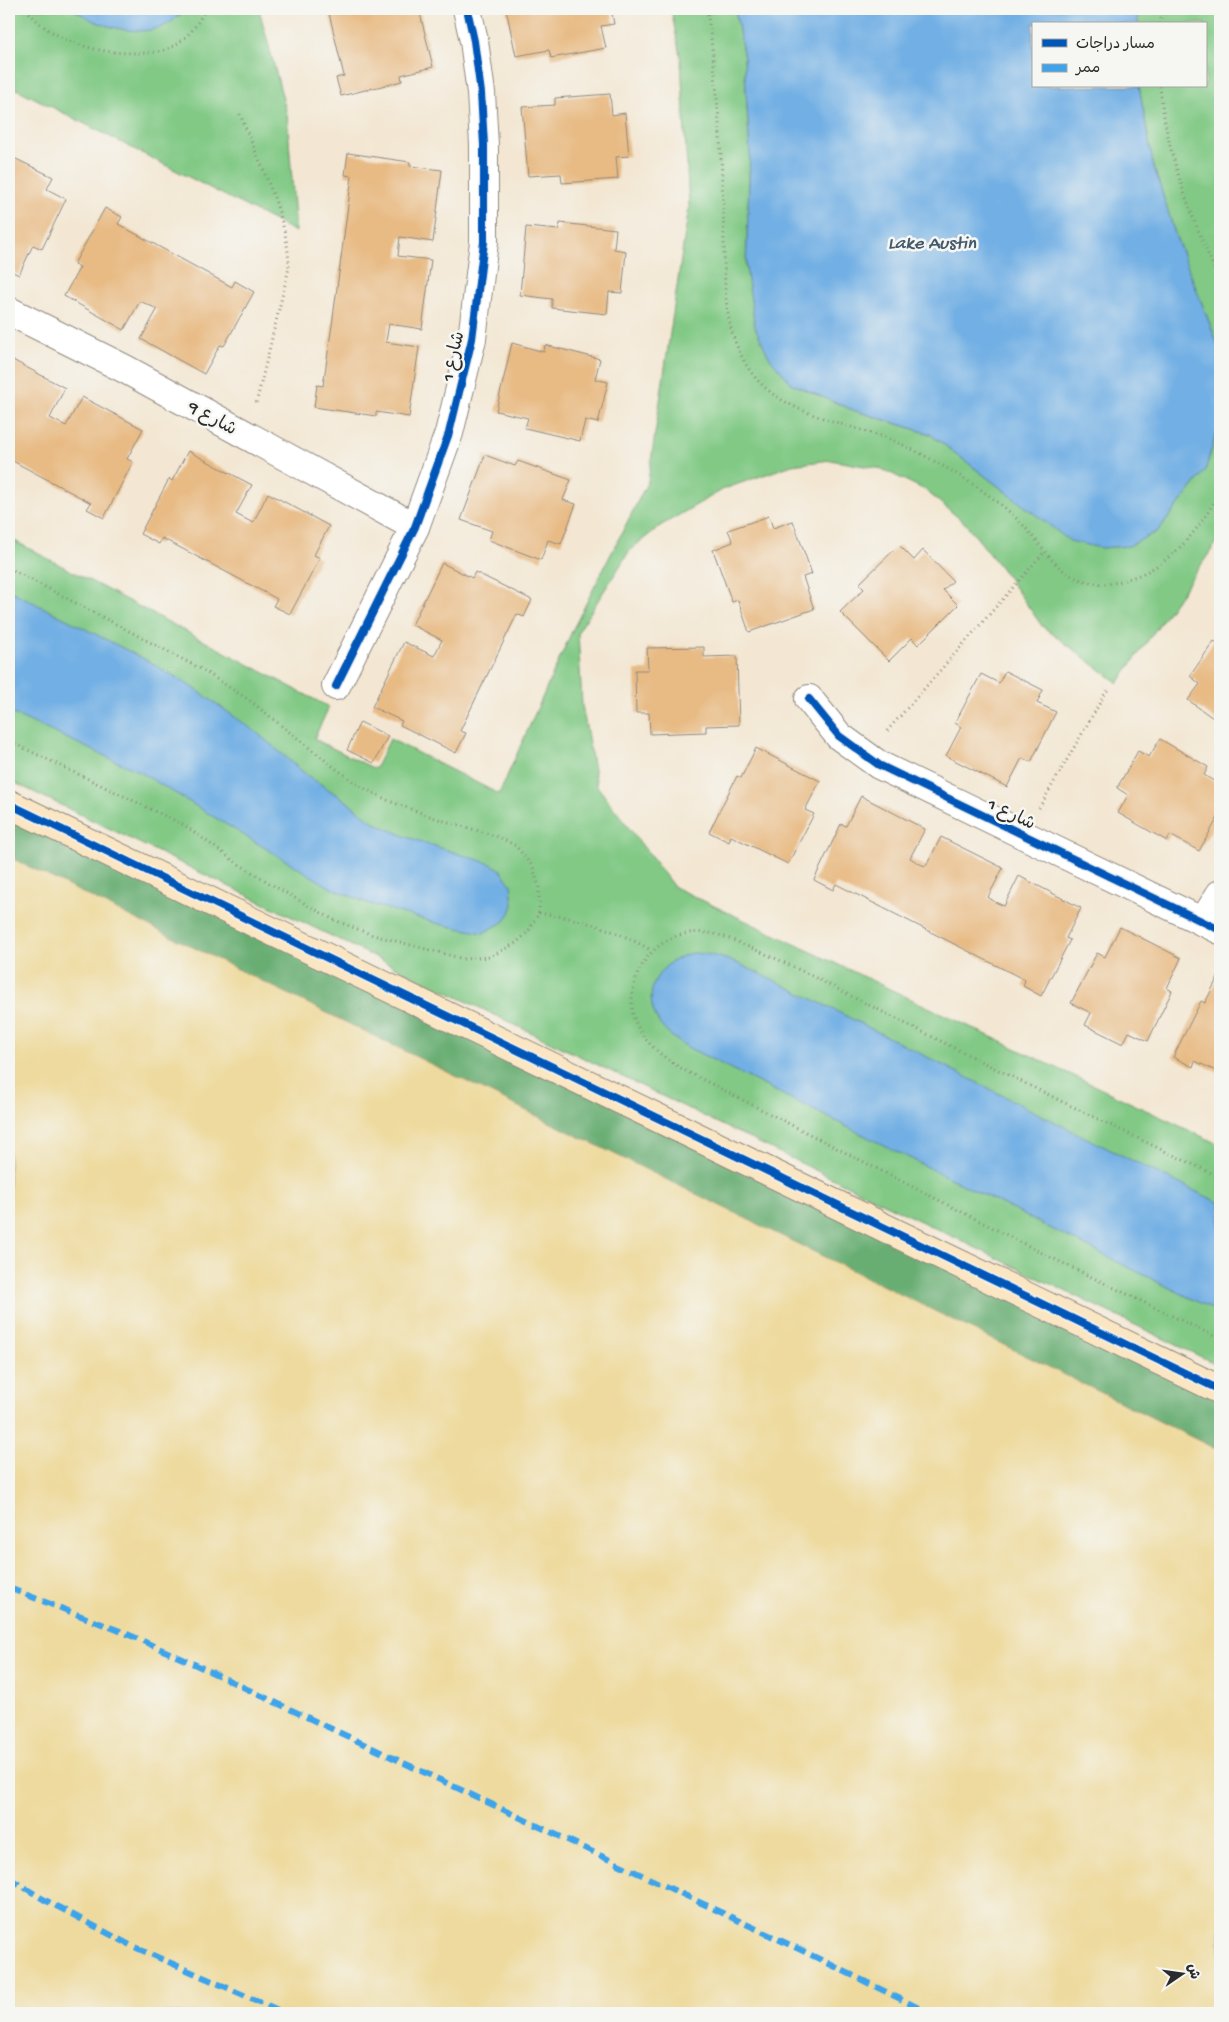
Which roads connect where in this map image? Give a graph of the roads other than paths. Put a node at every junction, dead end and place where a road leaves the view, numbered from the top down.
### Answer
1 (467, 9) edge
2 (9, 311) edge
3 (415, 527) junction
4 (336, 686) dead end
5 (809, 699) dead end
6 (9, 804) edge
7 (1220, 894) edge
8 (1212, 926) edge
9 (1220, 1390) edge

1 - 3 street, شارع 1
2 - 3 street, شارع 9
3 - 4 street, شارع 1
5 - 8 street, شارع 1
6 - 9 street
7 - 8 street

